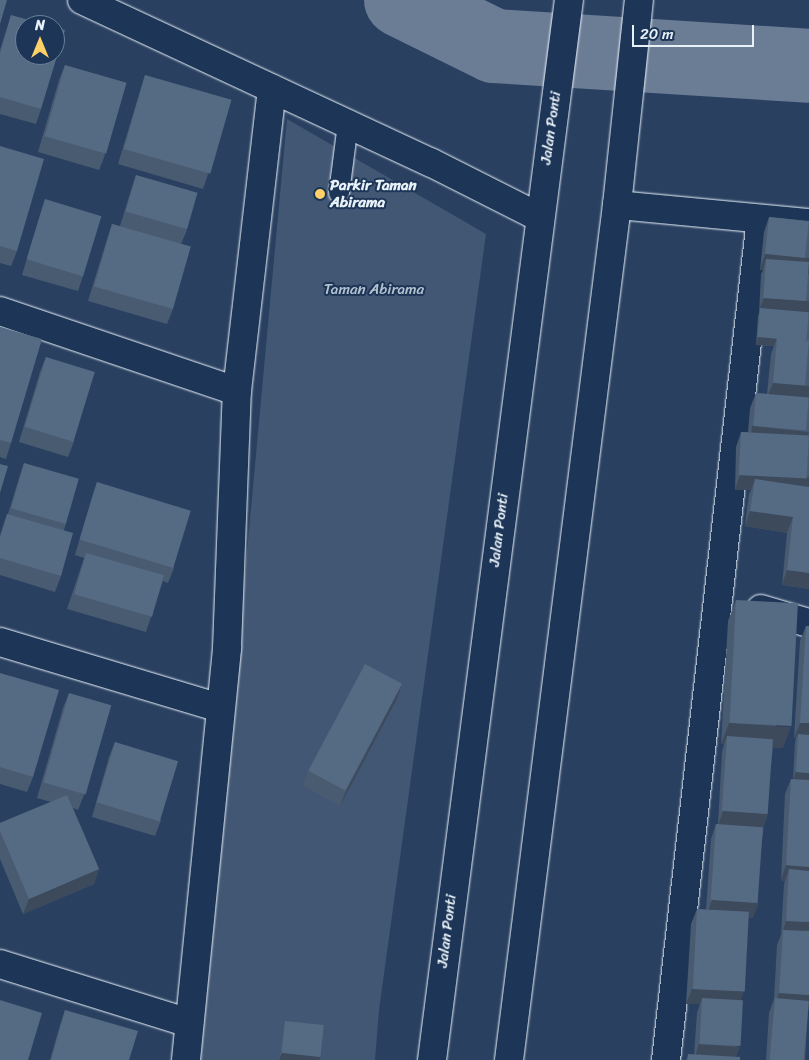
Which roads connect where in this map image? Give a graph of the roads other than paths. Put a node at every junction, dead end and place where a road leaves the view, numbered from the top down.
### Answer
1 (82, 0) edge
2 (569, 0) edge
3 (639, 0) edge
4 (272, 89) junction
5 (348, 124) junction
6 (339, 193) dead end
7 (617, 205) junction
8 (539, 217) junction
9 (761, 219) junction
10 (809, 223) edge
11 (0, 311) edge
12 (236, 391) junction
13 (718, 598) junction
14 (809, 623) edge
15 (0, 642) edge
16 (220, 708) junction
17 (0, 964) edge
18 (189, 1023) junction
19 (186, 1060) edge
20 (432, 1060) edge
21 (509, 1060) edge
22 (666, 1060) edge

1 - 4 street
2 - 8 street, Jalan Ponti
3 - 7 street
4 - 5 street
4 - 12 street
5 - 6 lane
5 - 8 street
7 - 9 street
7 - 21 street
8 - 20 street, Jalan Ponti
9 - 10 street
9 - 13 street
11 - 12 street
12 - 16 street
13 - 14 street
13 - 22 street
15 - 16 street
16 - 18 street
17 - 18 street
18 - 19 street

